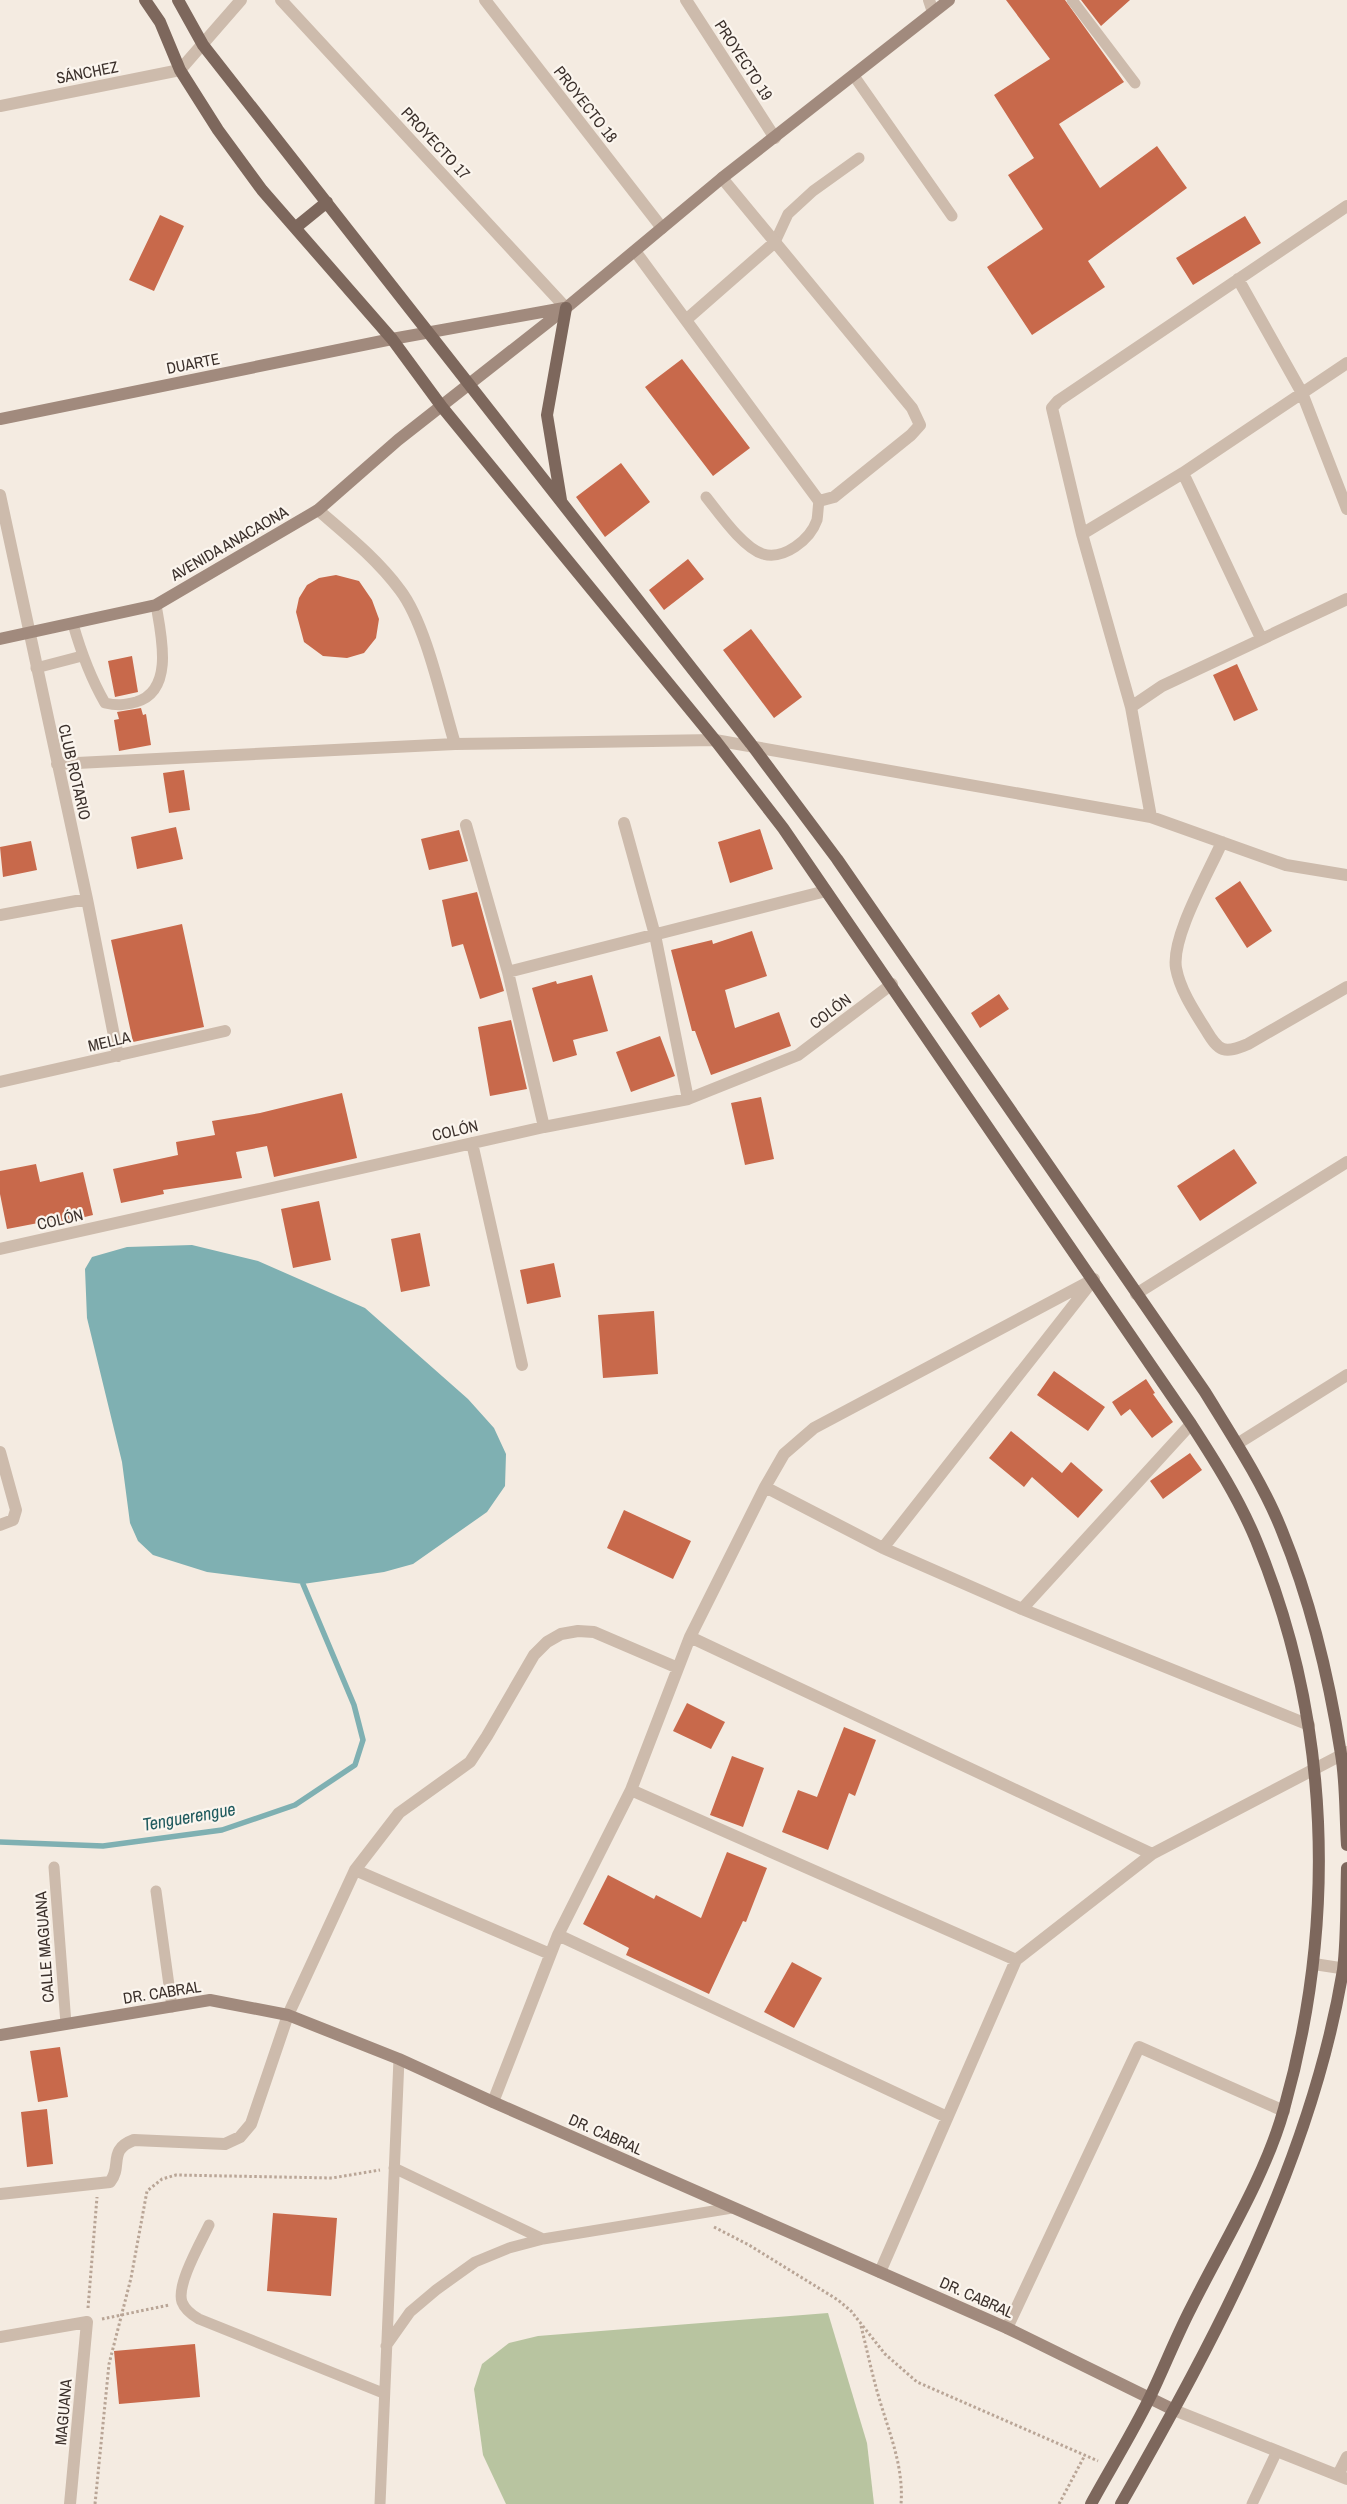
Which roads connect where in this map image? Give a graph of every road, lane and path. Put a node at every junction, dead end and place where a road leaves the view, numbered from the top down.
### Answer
1 (145, 0) edge
2 (178, 0) edge
3 (241, 0) edge
4 (281, 0) edge
5 (485, 0) edge
6 (686, 0) edge
7 (949, 0) edge
8 (1072, 0) edge
9 (931, 6) edge
10 (203, 45) junction
11 (180, 70) junction
12 (854, 76) junction
13 (1135, 83) dead end
14 (0, 106) edge
15 (775, 138) junction
16 (859, 158) dead end
17 (722, 178) junction
18 (326, 202) junction
19 (1347, 206) edge
20 (952, 216) dead end
21 (295, 228) junction
22 (662, 228) junction
23 (775, 242) junction
24 (635, 251) junction
25 (1238, 279) junction
26 (566, 308) junction
27 (687, 319) junction
28 (430, 333) junction
29 (392, 339) junction
30 (1347, 363) edge
31 (470, 384) junction
32 (1302, 394) junction
33 (442, 407) junction
34 (0, 419) edge
35 (1183, 473) junction
36 (0, 496) edge
37 (706, 497) dead end
38 (819, 501) junction
39 (562, 503) junction
40 (1347, 508) edge
41 (318, 510) junction
42 (1082, 534) junction
43 (1347, 599) edge
44 (156, 605) junction
45 (73, 624) junction
46 (28, 634) junction
47 (1261, 638) junction
48 (0, 639) edge
49 (82, 656) junction
50 (36, 668) junction
51 (1131, 707) junction
52 (716, 740) junction
53 (455, 744) junction
54 (750, 744) junction
55 (57, 764) junction
56 (1150, 818) junction
57 (624, 823) dead end
58 (466, 825) dead end
59 (1222, 842) junction
60 (1347, 875) edge
61 (826, 891) junction
62 (87, 899) junction
63 (0, 915) edge
64 (655, 935) junction
65 (508, 972) junction
66 (892, 984) junction
67 (1347, 987) edge
68 (224, 1031) dead end
69 (118, 1056) junction
70 (0, 1082) edge
71 (688, 1099) junction
72 (544, 1127) junction
73 (472, 1143) junction
74 (1347, 1162) edge
75 (0, 1249) edge
76 (1094, 1279) junction
77 (1136, 1294) junction
78 (522, 1365) dead end
79 (1347, 1375) edge
80 (1191, 1424) junction
81 (1237, 1444) junction
82 (0, 1452) edge
83 (765, 1487) junction
84 (0, 1525) edge
85 (883, 1548) junction
86 (1022, 1610) junction
87 (690, 1638) junction
88 (678, 1668) junction
89 (1309, 1725) junction
90 (1344, 1754) edge
91 (1315, 1769) junction
92 (631, 1790) junction
93 (1347, 1845) edge
94 (1152, 1854) junction
95 (54, 1867) dead end
96 (1347, 1868) edge
97 (355, 1870) junction
98 (156, 1891) dead end
99 (558, 1935) junction
100 (550, 1954) junction
101 (1016, 1960) junction
102 (1314, 1964) junction
103 (1345, 1969) edge
104 (172, 2007) junction
105 (288, 2015) junction
106 (66, 2024) junction
107 (0, 2035) edge
108 (399, 2059) junction
109 (493, 2102) junction
110 (1284, 2111) junction
111 (947, 2117) junction
112 (394, 2168) junction
113 (98, 2185) junction
114 (0, 2194) edge
115 (732, 2208) junction
116 (689, 2214) junction
117 (209, 2224) dead end
118 (542, 2239) junction
119 (880, 2272) junction
120 (182, 2303) junction
121 (88, 2322) junction
122 (860, 2323) junction
123 (1007, 2328) junction
124 (0, 2336) edge
125 (386, 2346) junction
126 (383, 2393) junction
127 (1149, 2399) junction
128 (1174, 2410) junction
129 (1277, 2451) junction
130 (1085, 2456) junction
131 (1347, 2457) edge
132 (1111, 2467) junction
133 (1342, 2477) edge
134 (70, 2504) edge
135 (380, 2504) edge
136 (901, 2504) edge
137 (1059, 2504) edge
138 (1091, 2504) edge
139 (1121, 2504) edge
140 (1252, 2504) edge

1 - 11 main road
2 - 10 main road
3 - 10 street
4 - 26 street, PROYECTO 17
5 - 22 street, PROYECTO 18
6 - 15 street, PROYECTO 19
7 - 9 main road, AVENIDA ANACAONA
8 - 13 lane
9 - 12 main road, AVENIDA ANACAONA
10 - 11 street
10 - 18 main road
11 - 14 street, SÁNCHEZ
11 - 21 main road
12 - 15 main road, AVENIDA ANACAONA
12 - 20 lane
15 - 17 main road, AVENIDA ANACAONA
16 - 23 lane
17 - 22 main road, AVENIDA ANACAONA
17 - 23 street
18 - 21 main road
18 - 28 main road
19 - 25 street
21 - 29 main road
22 - 24 main road, AVENIDA ANACAONA
23 - 27 street
23 - 38 street
24 - 26 main road, AVENIDA ANACAONA
24 - 27 street
25 - 32 street
25 - 42 street
26 - 28 main road, DUARTE
26 - 31 main road, AVENIDA ANACAONA
26 - 39 main road
27 - 38 street
28 - 29 main road, DUARTE
28 - 31 main road
29 - 33 main road
29 - 34 main road, DUARTE
30 - 32 street
31 - 33 main road, AVENIDA ANACAONA
31 - 39 main road
32 - 35 street
32 - 40 street
33 - 41 main road, AVENIDA ANACAONA
33 - 52 main road
35 - 42 street
35 - 47 street
36 - 46 street, CLUB ROTARIO
37 - 38 lane
39 - 54 main road
41 - 44 main road, AVENIDA ANACAONA
41 - 53 street
42 - 51 street
43 - 47 street
44 - 45 main road, AVENIDA ANACAONA
44 - 49 lane
45 - 46 main road, AVENIDA ANACAONA
45 - 49 lane
46 - 48 main road, AVENIDA ANACAONA
46 - 50 street, CLUB ROTARIO
47 - 51 street
49 - 50 lane
50 - 55 street, CLUB ROTARIO
51 - 56 street
52 - 53 street
52 - 54 street
52 - 61 main road
53 - 55 street
54 - 56 street
54 - 77 main road
55 - 62 street, CLUB ROTARIO
56 - 59 street
57 - 64 street
58 - 65 street
59 - 60 street
59 - 67 street
61 - 64 street
61 - 66 main road
62 - 63 street
62 - 69 street, CLUB ROTARIO
64 - 65 street
64 - 71 street
65 - 72 street
66 - 71 street, COLÓN
66 - 76 main road
68 - 69 street, MELLA
69 - 70 street, MELLA
71 - 72 street, COLÓN
72 - 73 street, COLÓN
73 - 75 street, COLÓN
73 - 78 street
74 - 77 street
76 - 80 main road
76 - 83 street
76 - 85 street
77 - 81 main road
79 - 81 street
80 - 86 street
80 - 89 main road
81 - 90 main road
82 - 84 street
83 - 85 street
83 - 87 street
85 - 86 street
86 - 89 street
87 - 88 street
87 - 94 street
88 - 92 street
88 - 97 street
89 - 91 main road
90 - 91 street
90 - 93 main road
91 - 94 street
91 - 102 main road
92 - 99 street
92 - 101 street
94 - 101 street
95 - 106 lane, CALLE MAGUANA
96 - 103 main road
97 - 100 street
97 - 105 street
98 - 104 lane
99 - 100 street
99 - 111 street
100 - 109 street
101 - 111 street
102 - 103 street
102 - 110 main road
103 - 128 main road
104 - 105 main road, DR. CABRAL
104 - 106 main road, DR. CABRAL
105 - 108 main road, DR. CABRAL
105 - 113 street
106 - 107 main road, DR. CABRAL
108 - 109 main road, DR. CABRAL
108 - 112 lane
109 - 115 main road, DR. CABRAL
110 - 123 street
110 - 127 main road
111 - 119 street
112 - 118 lane
112 - 125 lane
113 - 114 street
113 - 121 path
115 - 116 lane
115 - 119 main road, DR. CABRAL
116 - 118 lane
116 - 122 path
117 - 120 lane
118 - 125 lane
119 - 123 main road, DR. CABRAL
120 - 121 path
120 - 126 lane
121 - 124 street
121 - 134 street, MAGUANA
122 - 130 path
122 - 136 path
123 - 127 main road, DR. CABRAL
125 - 126 lane
126 - 135 lane
127 - 128 main road, DR. CABRAL
127 - 132 main road
128 - 129 street
128 - 139 main road
129 - 133 street
129 - 140 lane
130 - 132 path
130 - 137 path
131 - 133 street
132 - 138 main road

